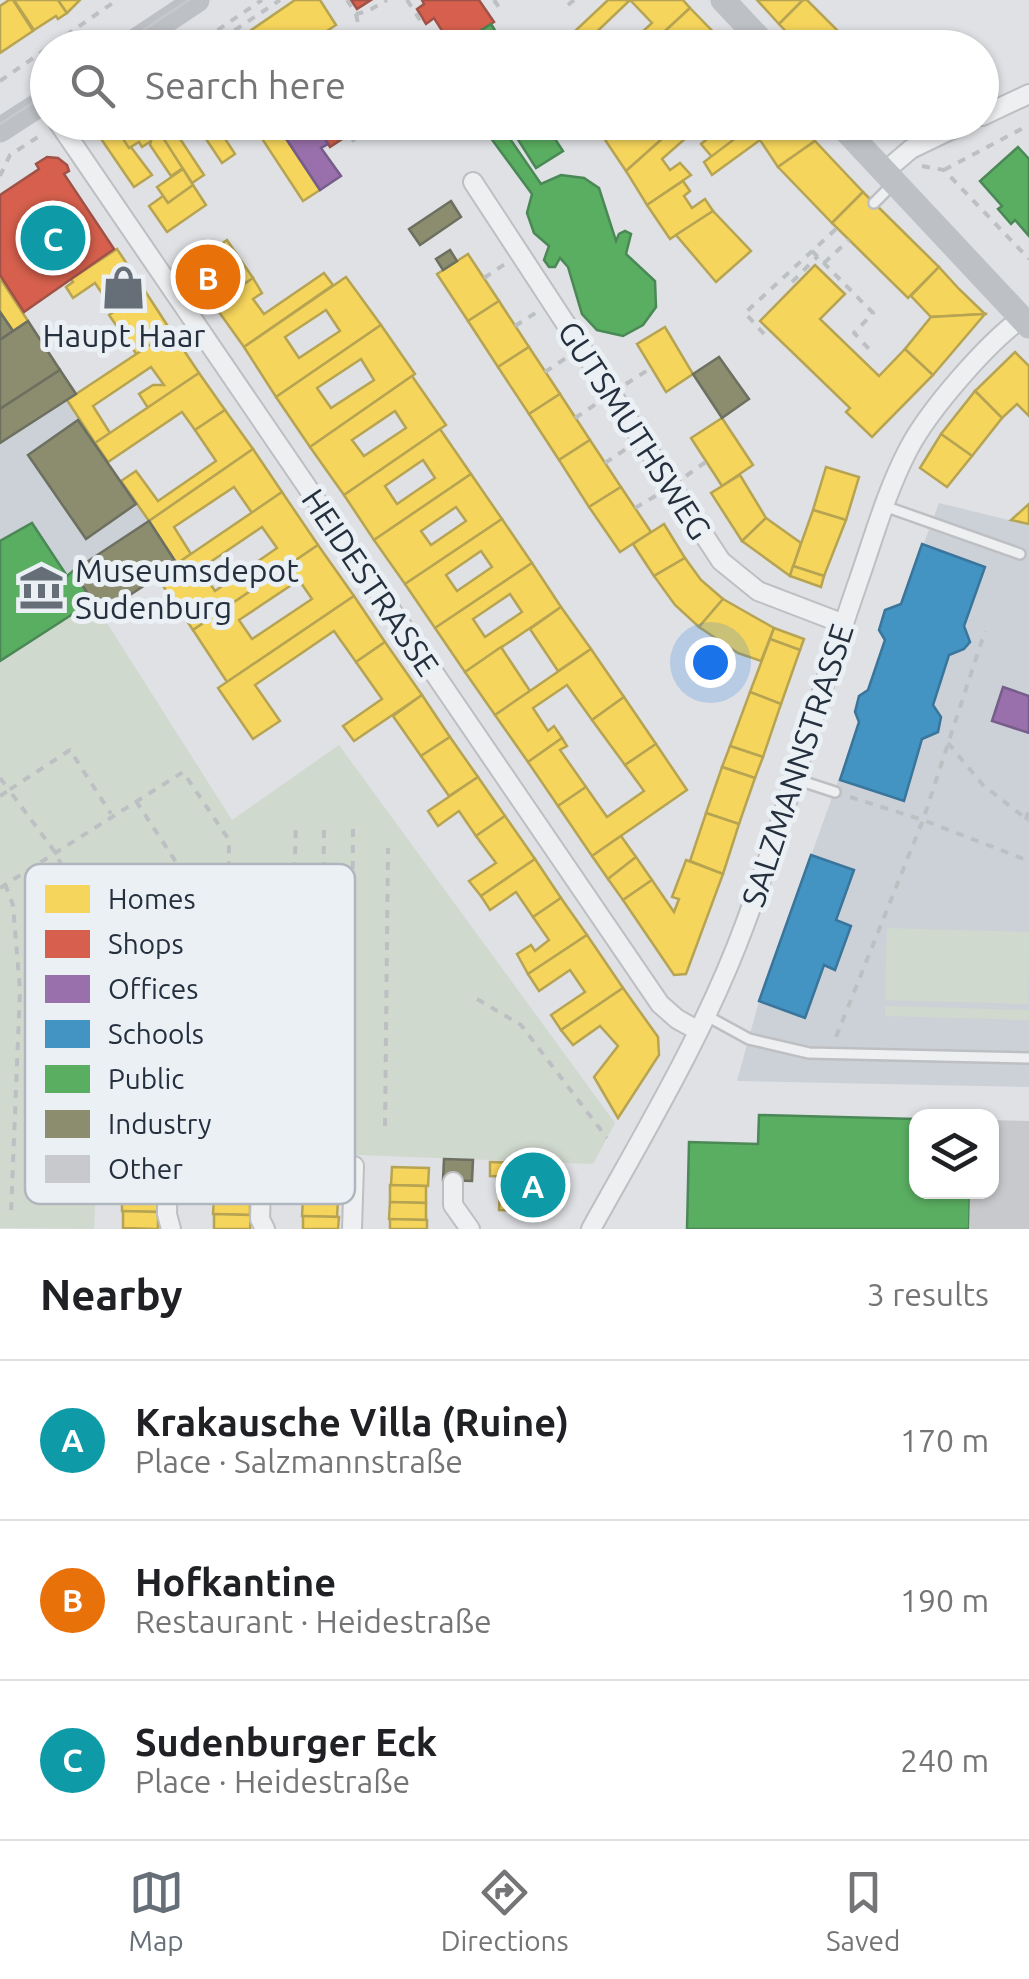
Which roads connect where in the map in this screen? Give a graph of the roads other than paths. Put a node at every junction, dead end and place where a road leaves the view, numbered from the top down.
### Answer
1 (197, 0) edge
2 (723, 0) edge
3 (152, 30) edge
4 (751, 30) edge
5 (1029, 94) edge
6 (999, 108) edge
7 (30, 119) edge
8 (0, 130) edge
9 (71, 140) edge
10 (854, 140) edge
11 (930, 140) edge
12 (889, 178) junction
13 (473, 182) dead end
14 (874, 203) dead end
15 (1025, 322) edge
16 (884, 506) junction
17 (1020, 554) dead end
18 (844, 624) junction
19 (795, 779) junction
20 (835, 792) road end
21 (701, 1022) junction
22 (1029, 1058) edge
23 (453, 1182) dead end
24 (168, 1204) edge
25 (261, 1204) edge
26 (353, 1204) edge
27 (171, 1229) edge
28 (265, 1229) edge
29 (352, 1229) edge
30 (470, 1229) edge
31 (591, 1229) edge

1 - 3 street
2 - 4 street
5 - 6 street
7 - 8 street
9 - 21 street, HEIDESTRASSE
10 - 12 street
11 - 12 street
12 - 14 lane
12 - 15 street
13 - 18 street, GUTSMUTHSWEG
15 - 16 street, SALZMANNSTRASSE
16 - 17 lane
16 - 18 street, SALZMANNSTRASSE
18 - 19 street, SALZMANNSTRASSE
19 - 20 lane
19 - 21 street, SALZMANNSTRASSE
21 - 22 lane
21 - 31 street, SALZMANNSTRASSE
23 - 30 street
24 - 27 street
25 - 28 street
26 - 29 street

